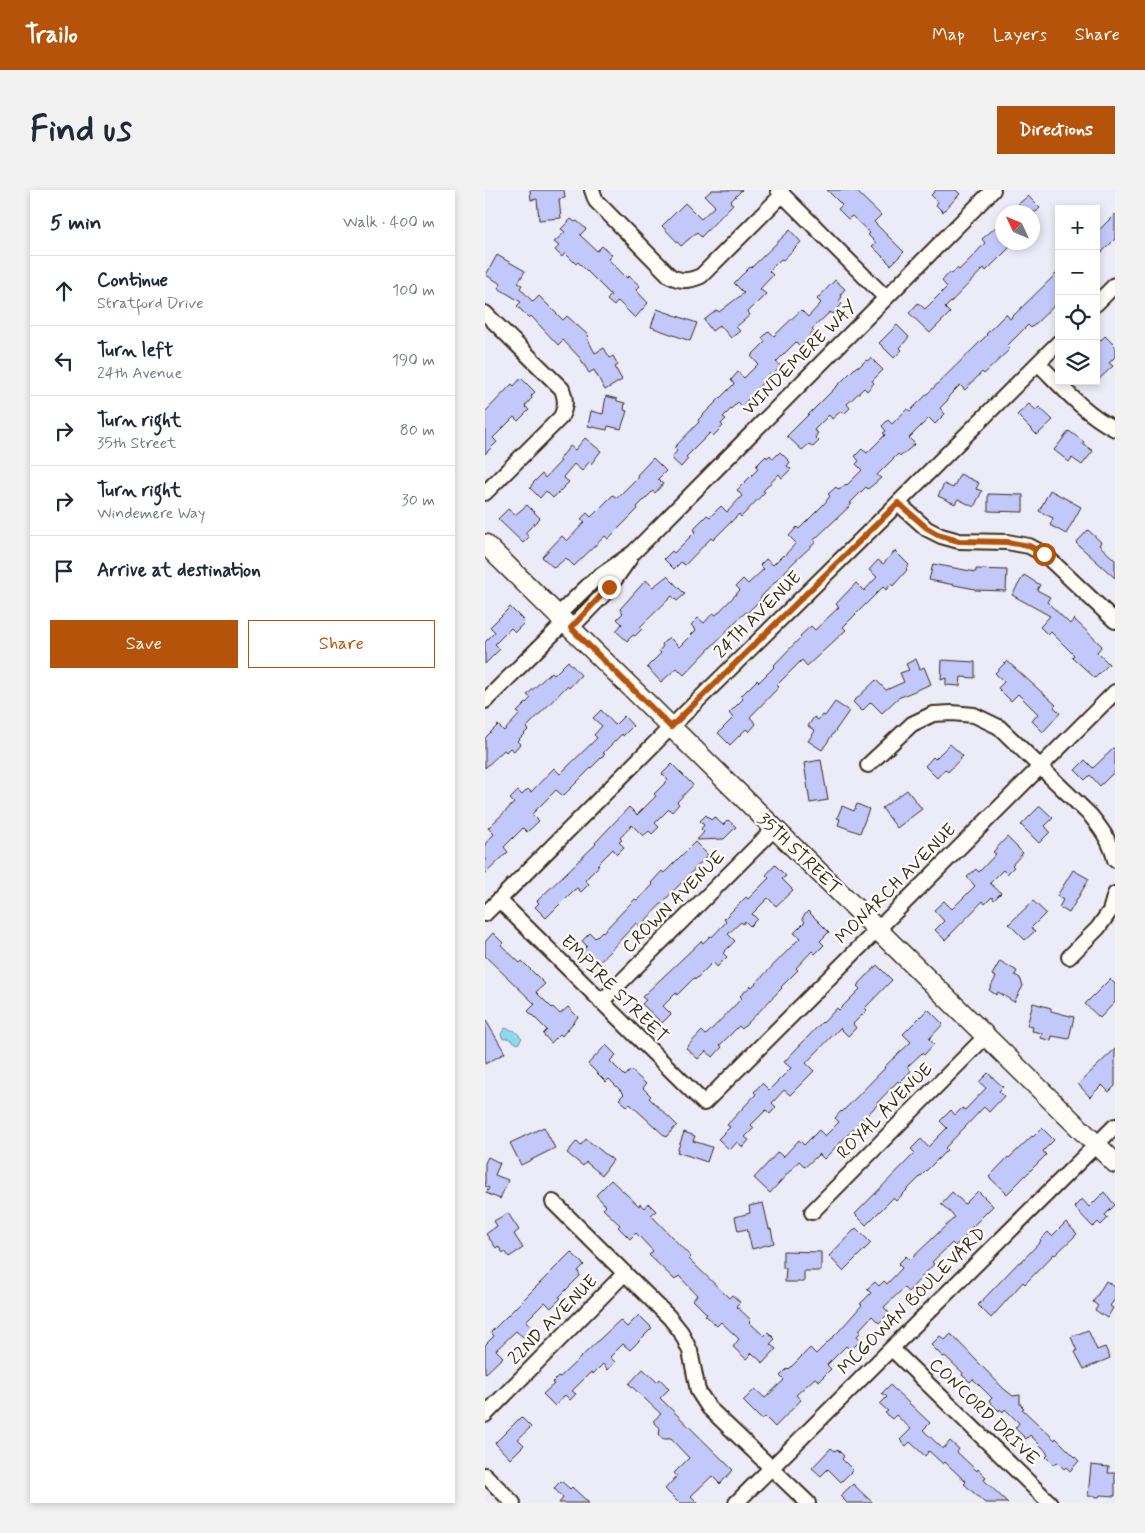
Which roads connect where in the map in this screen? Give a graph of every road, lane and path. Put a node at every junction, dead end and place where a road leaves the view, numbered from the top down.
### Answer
1 (592, 190) edge
2 (993, 190) edge
3 (780, 192) edge
4 (1115, 285) edge
5 (886, 298) junction
6 (1100, 300) edge
7 (485, 313) edge
8 (1055, 346) edge
9 (1038, 363) junction
10 (1115, 429) edge
11 (485, 493) edge
12 (898, 503) junction
13 (485, 544) edge
14 (1115, 621) edge
15 (565, 622) junction
16 (1115, 692) edge
17 (485, 701) edge
18 (671, 727) junction
19 (868, 765) dead end
20 (1040, 767) junction
21 (774, 829) junction
22 (1115, 860) edge
23 (1115, 894) edge
24 (499, 900) junction
25 (485, 914) edge
26 (877, 929) junction
27 (1069, 957) dead end
28 (601, 1002) junction
29 (985, 1036) junction
30 (703, 1103) joint
31 (1115, 1126) edge
32 (1097, 1144) junction
33 (1115, 1162) edge
34 (553, 1202) dead end
35 (812, 1212) dead end
36 (625, 1273) junction
37 (891, 1349) junction
38 (485, 1414) edge
39 (772, 1467) junction
40 (485, 1475) edge
41 (513, 1503) edge
42 (736, 1503) edge
43 (808, 1503) edge
44 (1050, 1503) edge

1 - 3 street
2 - 5 street, WINDEMERE WAY
3 - 5 street
4 - 6 street
5 - 15 street, WINDEMERE WAY
7 - 11 street
8 - 9 street, 24TH AVENUE
9 - 10 street
9 - 12 street, 24TH AVENUE
12 - 14 street
12 - 18 street, 24TH AVENUE
13 - 15 street, 35TH STREET
15 - 17 street, WINDEMERE WAY
15 - 18 street, 35TH STREET
16 - 20 street, MONARCH AVENUE
18 - 21 street, 35TH STREET
18 - 24 street, 24TH AVENUE
19 - 20 street
20 - 22 street
20 - 26 street, MONARCH AVENUE
21 - 26 street, 35TH STREET
21 - 28 street, CROWN AVENUE
23 - 27 street
24 - 25 street, 24TH AVENUE
24 - 28 street, EMPIRE STREET
26 - 29 street, 35TH STREET
26 - 30 street, MONARCH AVENUE
28 - 30 street, EMPIRE STREET
29 - 32 street, 35TH STREET
29 - 35 street, ROYAL AVENUE
31 - 32 street, MCGOWAN BOULEVARD
32 - 33 street, 35TH STREET
32 - 37 street, MCGOWAN BOULEVARD
34 - 36 street
36 - 38 street, 22ND AVENUE
36 - 39 street
37 - 39 street, MCGOWAN BOULEVARD
37 - 44 street, CONCORD DRIVE
39 - 42 street, MCGOWAN BOULEVARD
39 - 43 street
40 - 41 street

